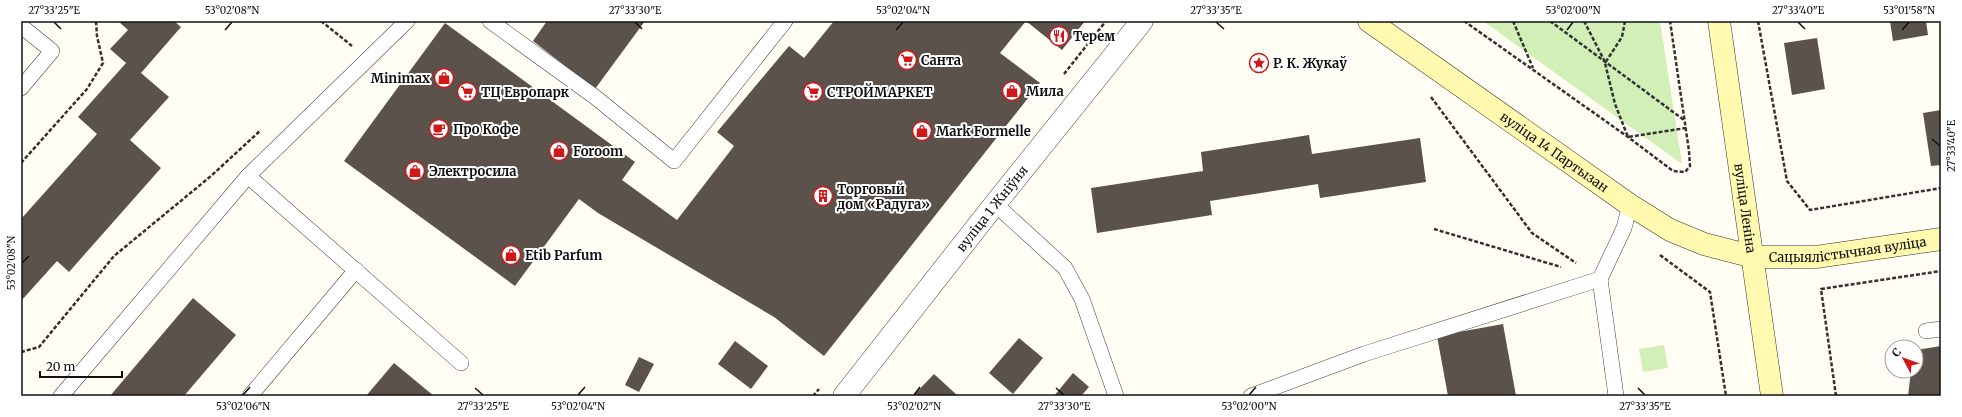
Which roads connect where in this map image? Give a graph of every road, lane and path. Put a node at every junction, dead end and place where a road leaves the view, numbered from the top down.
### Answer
1 (96, 21) edge
2 (322, 21) edge
3 (406, 21) edge
4 (490, 21) edge
5 (785, 21) edge
6 (1142, 21) edge
7 (1369, 21) edge
8 (1464, 21) edge
9 (1513, 21) edge
10 (1550, 21) edge
11 (1584, 21) edge
12 (1625, 21) edge
13 (1670, 21) edge
14 (1719, 21) edge
15 (1758, 21) edge
16 (21, 26) edge
17 (357, 41) dead end
18 (353, 46) junction
19 (347, 52) dead end
20 (1605, 63) junction
21 (1534, 70) junction
22 (21, 88) edge
23 (1429, 94) dead end
24 (1685, 121) junction
25 (1686, 128) junction
26 (262, 129) dead end
27 (1628, 137) junction
28 (21, 163) edge
29 (248, 176) junction
30 (1941, 188) edge
31 (995, 204) junction
32 (1630, 205) junction
33 (1434, 229) dead end
34 (1941, 239) edge
35 (1754, 257) junction
36 (1562, 268) dead end
37 (356, 270) junction
38 (1941, 271) edge
39 (1600, 279) junction
40 (1710, 292) dead end
41 (1941, 329) edge
42 (1926, 331) dead end
43 (21, 352) edge
44 (461, 363) dead end
45 (61, 396) edge
46 (250, 396) edge
47 (844, 396) edge
48 (1116, 396) edge
49 (1251, 396) edge
50 (1616, 396) edge
51 (1726, 396) edge
52 (1772, 396) edge
53 (1836, 396) edge

1 - 28 path
2 - 18 path
3 - 29 lane
4 - 5 lane
6 - 31 street, вуліца 1 Жніўня
7 - 32 main road, вуліца 14 Партызан
8 - 21 path
9 - 21 path
10 - 20 path
11 - 20 path
12 - 20 path
13 - 24 path
14 - 35 main road, вуліца Леніна
15 - 30 path
16 - 22 lane
17 - 18 path
18 - 19 path
20 - 24 path
20 - 27 path
21 - 27 path
23 - 39 path
24 - 25 path
25 - 27 path
25 - 27 path
26 - 43 path
29 - 37 lane
29 - 45 lane
31 - 47 street, вуліца 1 Жніўня
31 - 48 lane
32 - 35 main road, вуліца 14 Партызан
32 - 39 lane
33 - 36 path
34 - 35 main road, Сацыялістычная вуліца
35 - 52 main road, вуліца Леніна
37 - 44 lane
37 - 46 lane
38 - 53 path
39 - 49 lane
39 - 50 lane
40 - 51 path
41 - 42 lane

